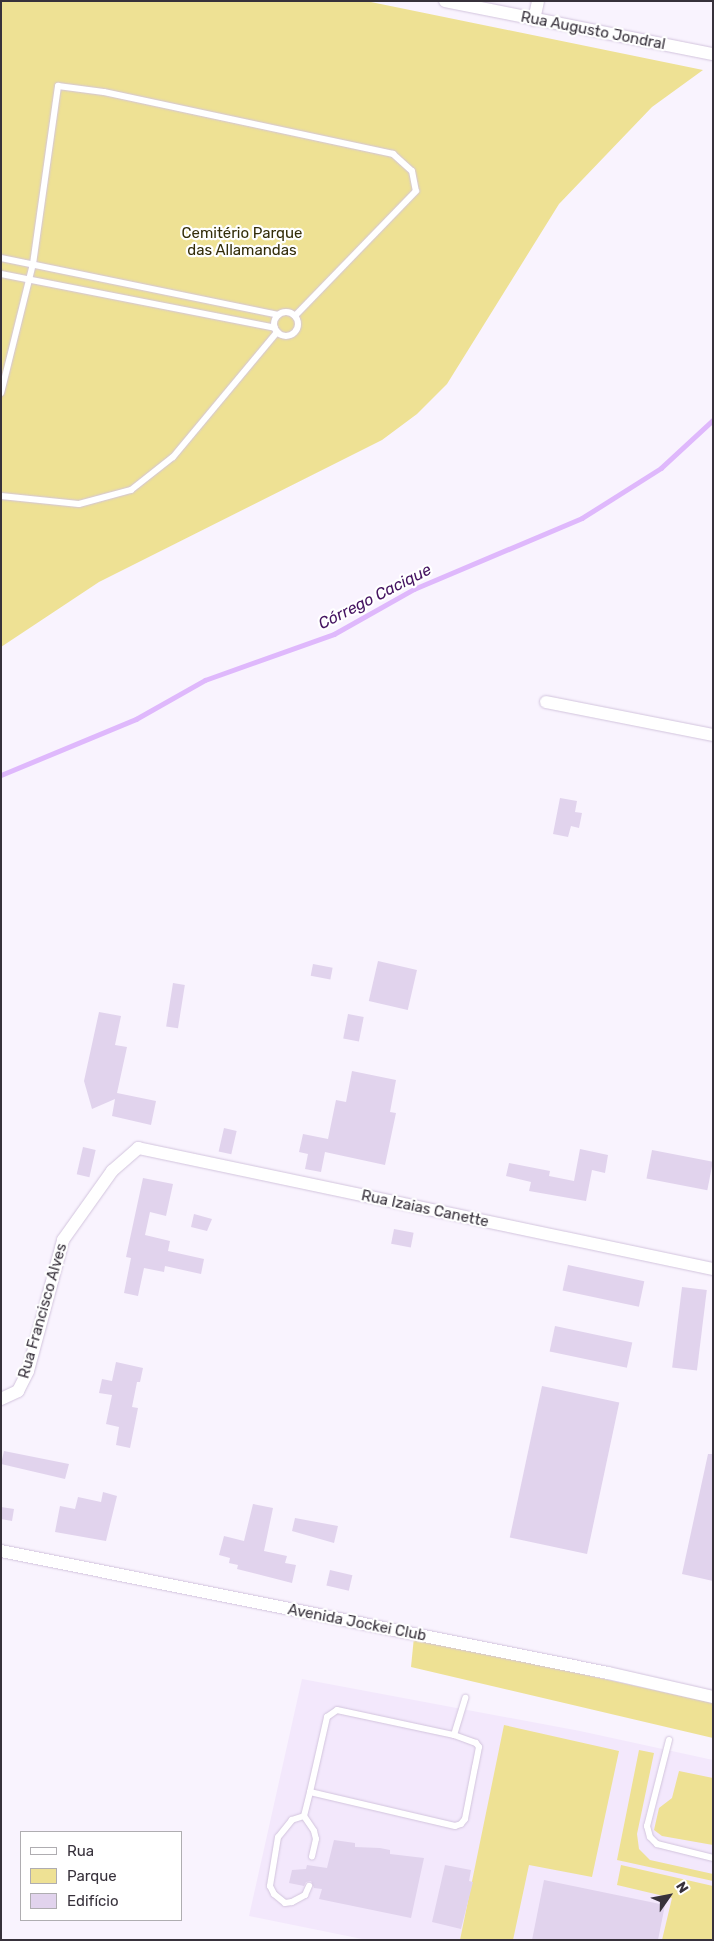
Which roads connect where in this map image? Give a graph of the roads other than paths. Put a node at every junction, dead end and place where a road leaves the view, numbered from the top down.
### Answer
1 (445, 1) edge
2 (538, 1) edge
3 (534, 20) junction
4 (713, 54) edge
5 (1, 258) edge
6 (33, 264) junction
7 (1, 274) edge
8 (29, 280) junction
9 (278, 315) junction
10 (295, 316) junction
11 (276, 330) junction
12 (1, 393) edge
13 (1, 496) edge
14 (546, 702) dead end
15 (713, 735) edge
16 (138, 1148) joint
17 (713, 1269) edge
18 (1, 1399) edge
19 (1, 1550) edge
20 (713, 1697) edge
21 (465, 1698) dead end
22 (454, 1736) junction
23 (669, 1740) dead end
24 (310, 1792) junction
25 (304, 1816) junction
26 (312, 1857) dead end
27 (713, 1858) edge
28 (309, 1886) dead end

1 - 3 street, Rua Augusto Jondral
2 - 3 street
3 - 4 street, Rua Augusto Jondral
5 - 6 lane
6 - 8 lane
6 - 9 lane
6 - 10 lane
7 - 8 lane
8 - 11 lane
8 - 12 lane
9 - 10 lane
9 - 11 lane
10 - 11 lane
11 - 13 lane
14 - 15 street
16 - 17 street, Rua Izaias Canette
16 - 18 street, Rua Francisco Alves
19 - 20 street, Avenida Jockei Club
21 - 22 lane
22 - 24 lane
22 - 24 lane
23 - 27 lane
24 - 25 lane
25 - 26 lane
25 - 28 lane

